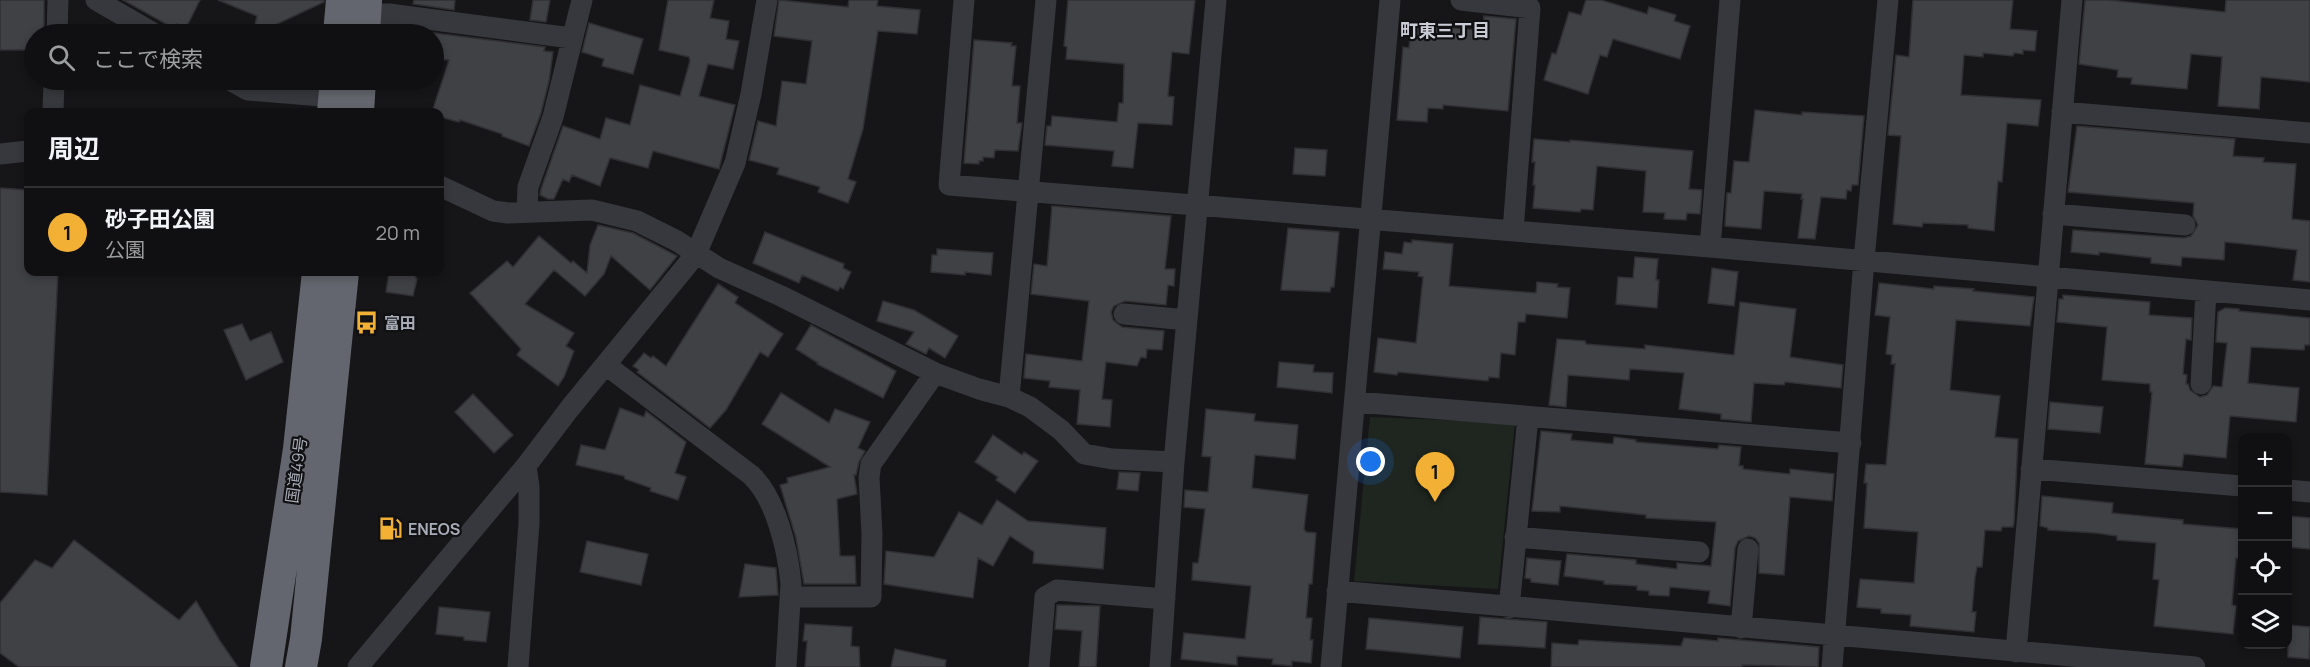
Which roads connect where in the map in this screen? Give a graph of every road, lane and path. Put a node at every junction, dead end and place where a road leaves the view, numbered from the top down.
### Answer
1 (58, 0) edge
2 (96, 0) edge
3 (582, 0) edge
4 (767, 0) edge
5 (964, 0) edge
6 (1046, 0) edge
7 (1216, 0) edge
8 (1390, 0) edge
9 (1461, 0) edge
10 (1730, 0) edge
11 (1888, 0) edge
12 (2072, 0) edge
13 (359, 12) edge
14 (57, 24) edge
15 (138, 24) edge
16 (348, 24) edge
17 (571, 38) junction
18 (54, 90) edge
19 (248, 90) edge
20 (340, 100) edge
21 (53, 108) edge
22 (2062, 112) junction
23 (2310, 133) edge
24 (24, 151) edge
25 (0, 154) edge
26 (444, 188) edge
27 (1029, 190) junction
28 (1197, 205) junction
29 (527, 211) junction
30 (2054, 214) junction
31 (1371, 220) junction
32 (2184, 225) dead end
33 (1514, 231) junction
34 (1710, 247) junction
35 (696, 254) junction
36 (1864, 260) junction
37 (318, 276) edge
38 (343, 276) edge
39 (2049, 276) junction
40 (2206, 291) junction
41 (2310, 300) edge
42 (1124, 314) dead end
43 (1187, 320) junction
44 (606, 365) junction
45 (935, 374) junction
46 (2201, 384) dead end
47 (1009, 396) junction
48 (1356, 402) junction
49 (1528, 417) junction
50 (1851, 443) junction
51 (1174, 462) junction
52 (526, 466) junction
53 (2031, 469) junction
54 (2238, 486) edge
55 (2292, 490) edge
56 (2310, 492) edge
57 (1515, 537) junction
58 (1748, 549) dead end
59 (1700, 552) dead end
60 (1337, 591) junction
61 (791, 597) junction
62 (1165, 599) junction
63 (1509, 608) junction
64 (1741, 628) junction
65 (1835, 636) junction
66 (2016, 652) junction
67 (2168, 666) edge
68 (266, 667) edge
69 (301, 667) edge
70 (358, 667) edge
71 (518, 667) edge
72 (786, 667) edge
73 (1039, 667) edge
74 (1160, 667) edge
75 (1331, 667) edge
76 (1832, 667) edge
77 (2195, 667) edge

1 - 14 street
2 - 15 street
3 - 17 street
4 - 35 street
5 - 27 street
6 - 27 street
7 - 28 street
8 - 31 street
9 - 33 street
10 - 34 street
11 - 36 street
12 - 22 street
13 - 16 highway
13 - 17 street
17 - 29 street
18 - 21 street
19 - 20 street
22 - 23 street
22 - 30 street
24 - 25 street
26 - 29 street
27 - 28 street
27 - 47 street
28 - 31 street
28 - 43 street
29 - 35 street
30 - 32 street
30 - 39 street
31 - 33 street
31 - 48 street
33 - 34 street
34 - 36 street
35 - 44 street
35 - 45 street
36 - 39 street
36 - 50 street
37 - 68 highway, 国道49号
38 - 69 highway, 国道49号
39 - 40 street
39 - 53 street
40 - 41 street
40 - 46 street
42 - 43 street
43 - 51 street
44 - 52 street
44 - 61 street
45 - 47 street
45 - 61 street
47 - 51 street
48 - 49 street
48 - 60 street
49 - 50 street
49 - 57 street
50 - 65 street
51 - 62 street
52 - 70 street
52 - 71 street
53 - 54 street
53 - 66 street
55 - 56 street
57 - 59 street
57 - 63 street
58 - 64 street
60 - 63 street
60 - 75 street
61 - 72 street
62 - 73 street
62 - 74 street
63 - 64 street
64 - 65 street
65 - 66 street
65 - 76 street
66 - 67 street
67 - 77 street

